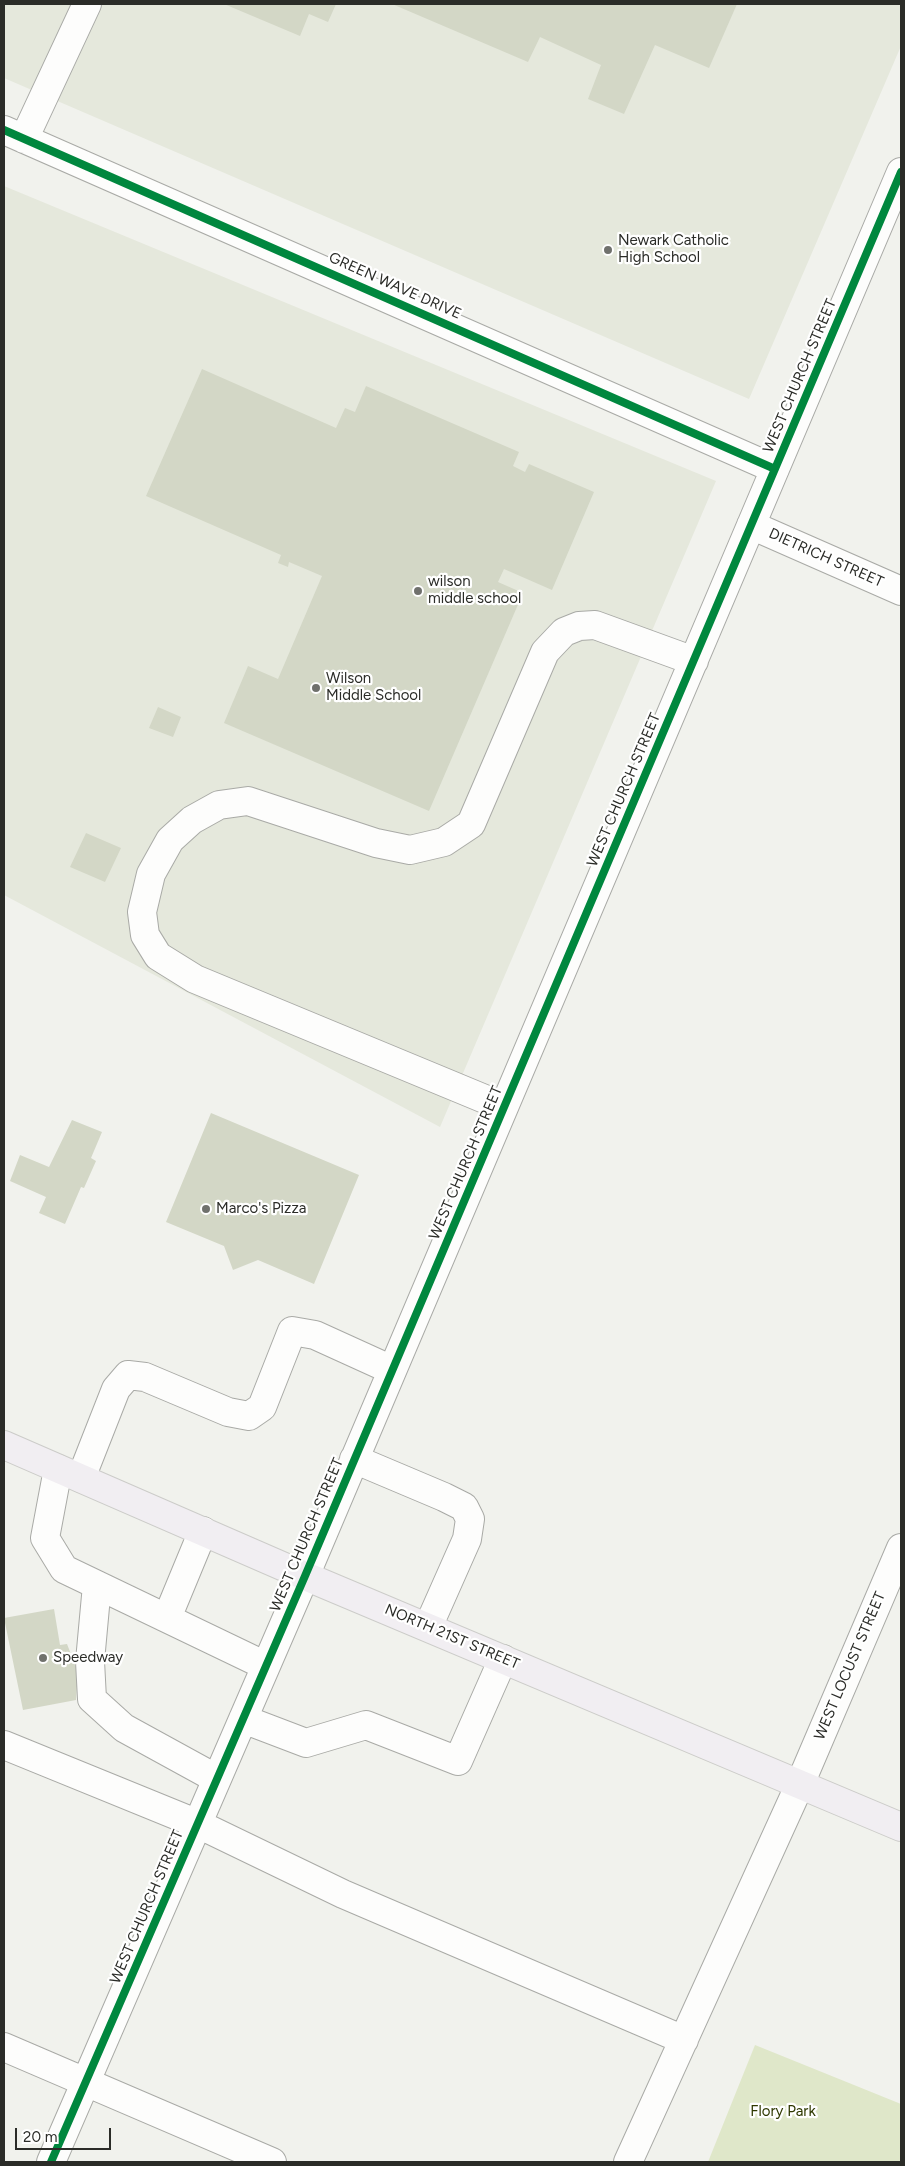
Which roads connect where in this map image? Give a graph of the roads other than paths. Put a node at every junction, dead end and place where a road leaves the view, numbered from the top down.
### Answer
1 (87, 4) edge
2 (14, 134) edge
3 (901, 172) edge
4 (775, 468) junction
5 (752, 525) junction
6 (901, 591) edge
7 (694, 661) junction
8 (504, 1107) junction
9 (392, 1370) junction
10 (4, 1445) edge
11 (354, 1459) junction
12 (69, 1473) junction
13 (203, 1531) junction
14 (901, 1548) edge
15 (305, 1576) junction
16 (97, 1585) junction
17 (167, 1618) junction
18 (428, 1627) junction
19 (503, 1659) junction
20 (266, 1666) junction
21 (243, 1719) junction
22 (4, 1744) edge
23 (217, 1779) junction
24 (800, 1784) junction
25 (198, 1824) junction
26 (901, 1827) edge
27 (684, 2040) junction
28 (4, 2047) edge
29 (86, 2083) junction
30 (51, 2162) edge
31 (272, 2162) edge
32 (628, 2162) edge

1 - 2 street
2 - 4 street, GREEN WAVE DRIVE
3 - 4 street, WEST CHURCH STREET
4 - 5 street, WEST CHURCH STREET
5 - 6 street, DIETRICH STREET
5 - 7 street, WEST CHURCH STREET
7 - 8 street, WEST CHURCH STREET
7 - 8 street
8 - 9 street, WEST CHURCH STREET
9 - 11 street, WEST CHURCH STREET
9 - 12 street
10 - 12 main road, NORTH 21ST STREET
11 - 15 street, WEST CHURCH STREET
11 - 18 street
12 - 13 main road, NORTH 21ST STREET
12 - 16 street
13 - 15 main road, NORTH 21ST STREET
13 - 17 street
14 - 24 street, WEST LOCUST STREET
15 - 18 main road, NORTH 21ST STREET
15 - 20 street, WEST CHURCH STREET
16 - 17 street
16 - 23 street
17 - 20 street
18 - 19 main road, NORTH 21ST STREET
19 - 21 street
19 - 24 main road, NORTH 21ST STREET
20 - 21 street, WEST CHURCH STREET
21 - 23 street, WEST CHURCH STREET
22 - 25 street
23 - 25 street, WEST CHURCH STREET
24 - 26 main road, NORTH 21ST STREET
24 - 27 street, WEST LOCUST STREET
25 - 27 street
25 - 29 street, WEST CHURCH STREET
27 - 32 street, WEST LOCUST STREET
28 - 29 street
29 - 30 street, WEST CHURCH STREET
29 - 31 street

